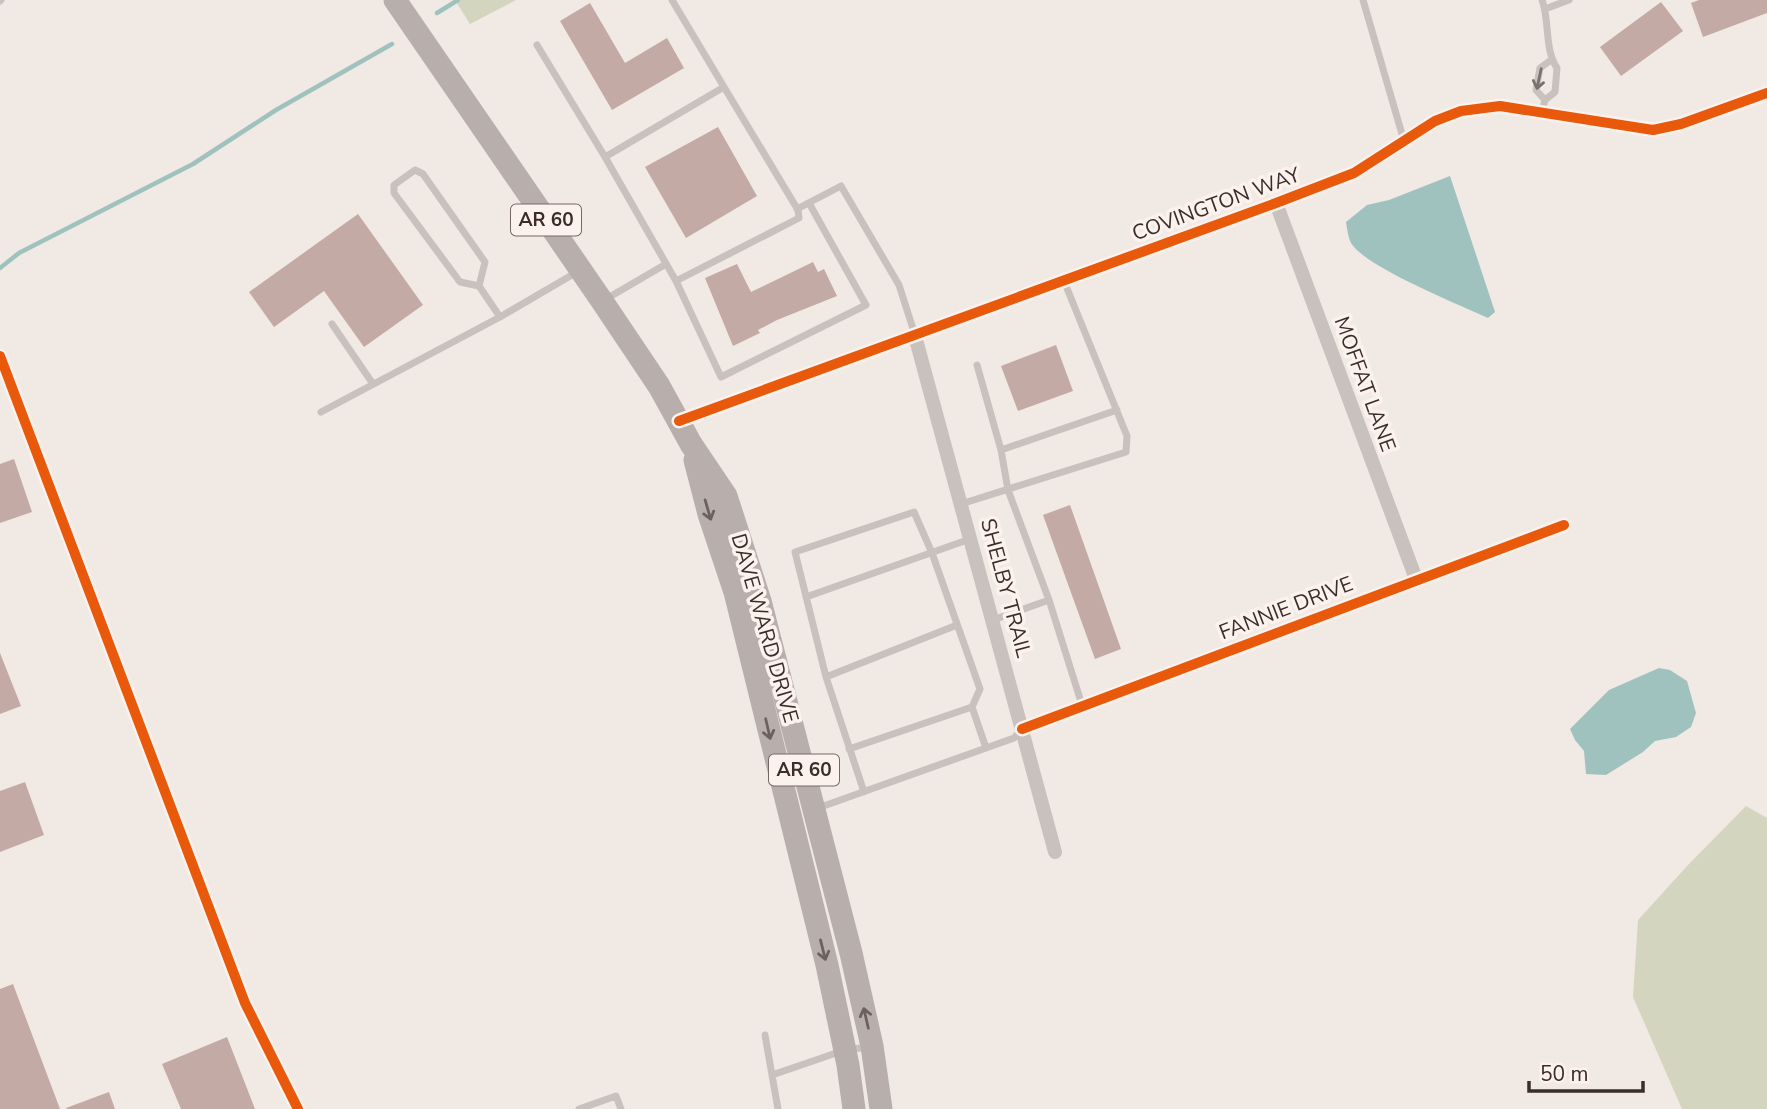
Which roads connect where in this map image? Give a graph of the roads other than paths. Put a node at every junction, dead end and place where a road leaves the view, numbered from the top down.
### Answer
1 (395, 0) edge
2 (672, 0) edge
3 (1363, 0) edge
4 (1542, 0) edge
5 (1569, 0) edge
6 (1545, 9) junction
7 (537, 45) dead end
8 (1551, 60) junction
9 (724, 87) junction
10 (1767, 93) edge
11 (1543, 105) junction
12 (1404, 141) junction
13 (605, 157) junction
14 (809, 203) junction
15 (1276, 204) junction
16 (797, 209) junction
17 (666, 264) junction
18 (581, 270) junction
19 (1063, 280) junction
20 (676, 281) junction
21 (479, 286) junction
22 (602, 301) junction
23 (500, 317) junction
24 (332, 324) dead end
25 (915, 336) junction
26 (0, 356) edge
27 (977, 365) dead end
28 (373, 384) junction
29 (1117, 410) junction
30 (321, 412) dead end
31 (679, 421) junction
32 (691, 444) junction
33 (1001, 450) junction
34 (1008, 490) junction
35 (961, 504) junction
36 (1564, 525) dead end
37 (971, 539) junction
38 (932, 553) junction
39 (1416, 579) junction
40 (806, 597) junction
41 (1049, 600) junction
42 (993, 620) junction
43 (957, 625) junction
44 (826, 677) junction
45 (1082, 705) junction
46 (972, 707) junction
47 (1022, 729) junction
48 (986, 748) junction
49 (849, 749) junction
50 (864, 792) junction
51 (814, 809) junction
52 (1055, 852) dead end
53 (765, 1035) dead end
54 (872, 1046) junction
55 (845, 1051) junction
56 (772, 1075) junction
57 (775, 1108) edge
58 (298, 1109) edge
59 (579, 1109) edge
60 (621, 1109) edge
61 (854, 1109) edge
62 (881, 1109) edge

1 - 18 main road, DAVE WARD DRIVE / AR 60
2 - 9 lane
3 - 12 lane
4 - 6 lane
5 - 6 lane
6 - 8 lane
7 - 13 lane
8 - 11 lane
8 -> 11 lane
9 - 13 lane
9 - 16 lane
10 - 11 street, COVINGTON WAY
11 - 12 street, COVINGTON WAY
12 - 15 street, COVINGTON WAY
13 - 17 lane
14 - 16 lane
14 - 20 lane
14 - 25 lane
15 - 19 street, COVINGTON WAY
15 - 39 street, MOFFAT LANE
16 - 20 lane
17 - 20 lane
17 - 22 lane
18 - 22 main road, DAVE WARD DRIVE / AR 60
18 - 23 lane
19 - 25 street, COVINGTON WAY
19 - 29 lane
21 - 21 lane
21 - 23 lane
22 - 31 main road, DAVE WARD DRIVE / AR 60
23 - 28 lane
24 - 28 lane
25 - 31 street, COVINGTON WAY
25 - 35 street, SHELBY TRAIL
26 - 58 street
27 - 33 lane
28 - 30 lane
29 - 33 lane
29 - 34 lane
31 - 32 main road, DAVE WARD DRIVE / AR 60
32 - 51 main road, DAVE WARD DRIVE / AR 60
32 -> 55 main road, DAVE WARD DRIVE / AR 60
33 - 34 lane
34 - 35 lane
34 - 41 lane
35 - 37 street, SHELBY TRAIL
36 - 39 street, FANNIE DRIVE
37 - 38 lane
37 - 42 street, SHELBY TRAIL
38 - 40 lane
38 - 40 lane
38 - 43 lane
39 - 45 street, FANNIE DRIVE
40 - 44 lane
41 - 42 lane
41 - 45 lane
42 - 47 street, SHELBY TRAIL
43 - 44 lane
43 - 46 lane
44 - 49 lane
45 - 47 street, FANNIE DRIVE
46 - 48 lane
46 - 49 lane
47 - 48 lane
47 - 52 street, SHELBY TRAIL
48 - 50 lane
49 - 50 lane
50 - 51 lane
54 -> 51 main road, DAVE WARD DRIVE / AR 60
53 - 56 lane
54 - 55 lane
54 - 62 main road, DAVE WARD DRIVE / AR 60
55 - 56 lane
55 - 61 main road, DAVE WARD DRIVE / AR 60
56 - 57 lane
59 - 60 lane

